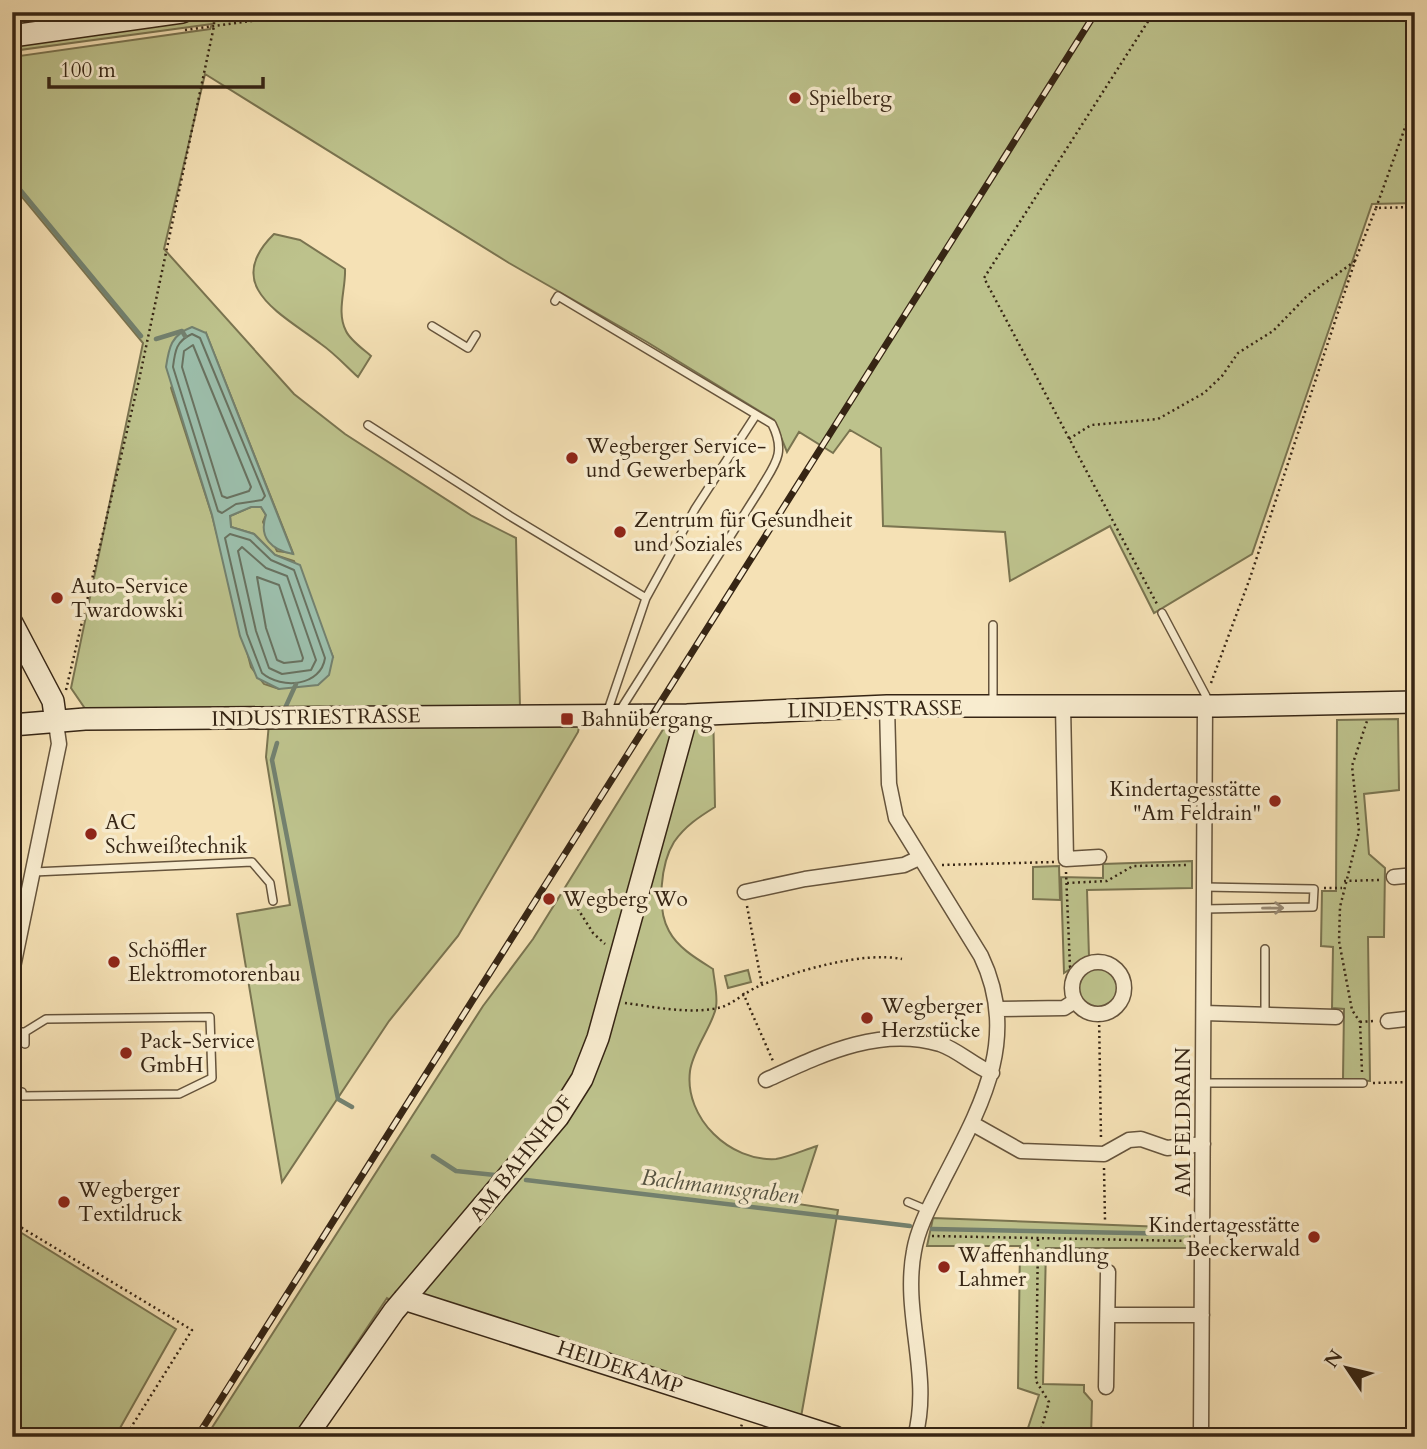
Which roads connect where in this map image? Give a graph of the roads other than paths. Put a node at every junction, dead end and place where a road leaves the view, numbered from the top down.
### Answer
1 (182, 12) edge
2 (12, 36) edge
3 (555, 301) dead end
4 (432, 326) dead end
5 (476, 335) dead end
6 (756, 415) junction
7 (368, 425) dead end
8 (646, 597) junction
9 (1162, 613) road end
10 (12, 623) edge
11 (993, 625) dead end
12 (1206, 701) junction
13 (1415, 702) edge
14 (1063, 705) junction
15 (887, 706) junction
16 (993, 706) junction
17 (612, 715) junction
18 (687, 715) junction
19 (56, 723) junction
20 (12, 725) edge
21 (1099, 858) dead end
22 (922, 862) junction
23 (34, 872) junction
24 (1415, 875) edge
25 (1394, 877) road end
26 (1205, 887) junction
27 (745, 892) road end
28 (272, 901) dead end
29 (1205, 909) junction
30 (1265, 949) dead end
31 (12, 972) edge
32 (1075, 1001) junction
33 (999, 1009) junction
34 (1204, 1013) junction
35 (1265, 1016) junction
36 (1336, 1017) dead end
37 (1415, 1018) edge
38 (1388, 1021) dead end
39 (12, 1032) edge
40 (25, 1032) junction
41 (25, 1044) dead end
42 (992, 1073) junction
43 (772, 1077) road end
44 (1204, 1083) junction
45 (1363, 1083) road end
46 (22, 1092) dead end
47 (973, 1124) junction
48 (1203, 1144) junction
49 (908, 1202) dead end
50 (928, 1211) junction
51 (1108, 1272) dead end
52 (404, 1299) junction
53 (1108, 1315) junction
54 (1202, 1315) junction
55 (1106, 1387) dead end
56 (306, 1437) edge
57 (835, 1437) edge
58 (915, 1437) edge
59 (1201, 1437) edge

1 - 2 street
3 - 6 lane
4 - 5 lane
6 - 8 lane
6 - 17 lane
7 - 8 lane
8 - 17 lane
9 - 12 lane
10 - 19 street
11 - 16 lane
12 - 13 street, LINDENSTRASSE
12 - 14 street, LINDENSTRASSE
12 - 26 street, AM FELDRAIN
14 - 16 street, LINDENSTRASSE
14 - 21 street
15 - 16 street, LINDENSTRASSE
15 - 18 street, LINDENSTRASSE
15 - 22 street
17 - 18 street, INDUSTRIESTRASSE
17 - 19 street, INDUSTRIESTRASSE
18 - 52 street, AM BAHNHOF
19 - 20 street, INDUSTRIESTRASSE
19 - 23 street
22 - 27 street
22 - 33 street
23 - 28 lane
23 - 31 street
24 - 25 street
26 - 29 street, AM FELDRAIN
29 -> 26 lane
29 - 34 street, AM FELDRAIN
30 - 35 lane
32 - 32 street
32 - 33 street
33 - 42 street
34 - 35 street
34 - 44 street, AM FELDRAIN
35 - 36 street
37 - 38 street
39 - 40 lane
40 - 41 lane
40 - 46 lane
42 - 43 street
42 - 47 street
44 - 45 lane
44 - 48 street, AM FELDRAIN
47 - 48 street
47 - 50 street
48 - 54 street, AM FELDRAIN
49 - 50 lane
50 - 58 street
51 - 53 street
52 - 56 street, AM BAHNHOF
52 - 57 street, HEIDEKAMP
53 - 54 street
53 - 55 street
54 - 59 street, AM FELDRAIN

